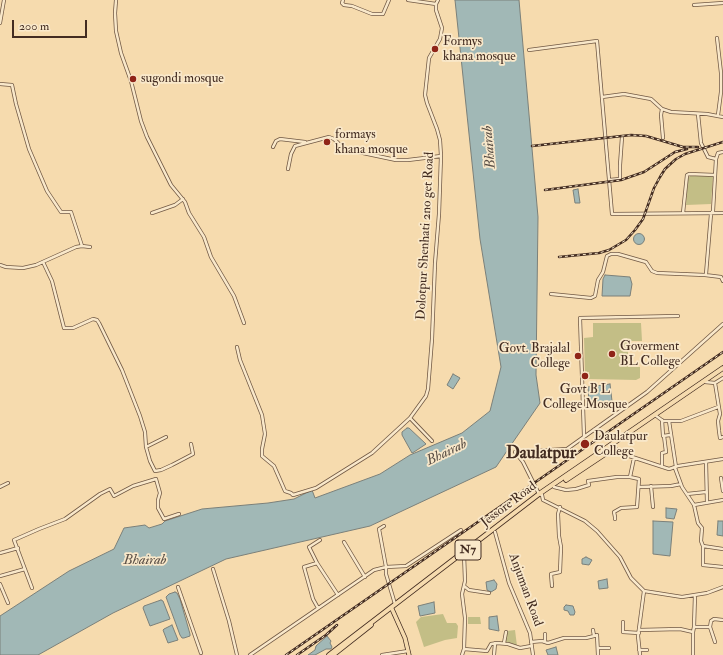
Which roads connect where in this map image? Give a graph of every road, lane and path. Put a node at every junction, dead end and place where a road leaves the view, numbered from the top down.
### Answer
1 (4, 0) edge
2 (116, 0) edge
3 (343, 0) edge
4 (388, 0) edge
5 (408, 0) edge
6 (438, 0) edge
7 (436, 4) junction
8 (723, 4) edge
9 (694, 5) dead end
10 (0, 23) edge
11 (717, 38) dead end
12 (530, 50) dead end
13 (722, 73) edge
14 (0, 84) edge
15 (602, 97) junction
16 (662, 109) junction
17 (698, 114) junction
18 (718, 115) junction
19 (723, 117) edge
20 (622, 137) dead end
21 (663, 138) dead end
22 (305, 142) junction
23 (272, 147) dead end
24 (723, 152) edge
25 (441, 156) junction
26 (716, 159) junction
27 (288, 169) dead end
28 (715, 175) junction
29 (609, 180) junction
30 (183, 199) junction
31 (152, 213) dead end
32 (683, 213) junction
33 (712, 213) junction
34 (723, 213) edge
35 (82, 246) junction
36 (90, 247) dead end
37 (43, 262) junction
38 (0, 265) edge
39 (705, 275) junction
40 (723, 281) edge
41 (551, 294) dead end
42 (678, 316) dead end
43 (244, 323) dead end
44 (723, 324) edge
45 (237, 346) dead end
46 (723, 368) edge
47 (723, 378) edge
48 (705, 382) junction
49 (716, 383) junction
50 (718, 407) junction
51 (656, 415) junction
52 (410, 418) junction
53 (662, 420) junction
54 (669, 421) junction
55 (718, 421) junction
56 (723, 421) edge
57 (670, 435) junction
58 (584, 436) junction
59 (664, 436) junction
60 (166, 437) dead end
61 (723, 437) edge
62 (432, 441) dead end
63 (191, 444) dead end
64 (146, 447) junction
65 (609, 447) junction
66 (634, 458) junction
67 (723, 459) edge
68 (706, 462) junction
69 (723, 464) edge
70 (662, 467) junction
71 (675, 468) junction
72 (630, 477) junction
73 (721, 478) dead end
74 (8, 483) dead end
75 (681, 484) junction
76 (639, 486) junction
77 (651, 486) junction
78 (0, 487) edge
79 (554, 487) junction
80 (723, 491) edge
81 (706, 492) junction
82 (687, 494) junction
83 (541, 495) junction
84 (723, 500) edge
85 (707, 503) junction
86 (694, 505) junction
87 (653, 507) dead end
88 (560, 508) junction
89 (179, 514) dead end
90 (614, 518) dead end
91 (384, 526) dead end
92 (461, 530) dead end
93 (495, 532) junction
94 (320, 540) dead end
95 (344, 542) dead end
96 (703, 546) junction
97 (18, 548) junction
98 (723, 549) edge
99 (0, 553) edge
100 (464, 554) junction
101 (317, 563) junction
102 (386, 567) junction
103 (723, 567) edge
104 (25, 569) junction
105 (213, 569) dead end
106 (0, 576) edge
107 (365, 577) junction
108 (0, 584) edge
109 (464, 586) junction
110 (552, 586) dead end
111 (723, 586) edge
112 (178, 587) dead end
113 (32, 588) dead end
114 (644, 591) junction
115 (489, 593) dead end
116 (338, 594) junction
117 (695, 595) junction
118 (8, 603) dead end
119 (395, 604) junction
120 (318, 608) junction
121 (392, 609) junction
122 (723, 620) edge
123 (623, 622) dead end
124 (694, 627) junction
125 (710, 627) junction
126 (593, 630) dead end
127 (506, 632) dead end
128 (639, 632) junction
129 (693, 632) junction
130 (545, 634) dead end
131 (594, 636) junction
132 (531, 642) junction
133 (545, 642) junction
134 (715, 642) dead end
135 (495, 643) junction
136 (504, 643) junction
137 (531, 646) junction
138 (598, 648) junction
139 (609, 648) dead end
140 (464, 649) junction
141 (478, 650) junction
142 (639, 650) junction
143 (647, 650) dead end
144 (201, 653) dead end
145 (408, 653) edge
146 (237, 655) edge
147 (250, 655) edge
148 (329, 655) edge
149 (334, 655) edge
150 (382, 655) edge
151 (462, 655) edge
152 (478, 655) edge
153 (494, 655) edge
154 (532, 655) edge
155 (598, 655) edge
156 (640, 655) edge
157 (693, 655) edge

1 - 10 street
2 - 30 street
3 - 4 street
5 - 7 street
6 - 7 street
7 - 25 street, Dolotpur Shenhati 2no get Road
8 - 9 street
11 - 13 street
12 - 15 street
13 - 18 street
14 - 35 street
15 - 16 street
15 - 29 street
16 - 17 street
16 - 21 street
17 - 18 street
17 - 26 street
18 - 19 street
20 - 29 street
22 - 23 street
22 - 25 street
22 - 27 street
24 - 26 street
25 - 52 street, Dolotpur Shenhati 2no get Road
26 - 28 street
28 - 32 street
28 - 33 street
29 - 32 street
30 - 31 street
30 - 43 street
32 - 33 street
33 - 34 street
33 - 39 street
35 - 36 street
35 - 37 street
37 - 38 street
37 - 64 street
39 - 40 street
39 - 41 street
42 - 58 street
44 - 58 street
45 - 52 street, Dolotpur Shenhati 2no get Road
46 - 48 highway, Jessore Road / N7
47 - 49 street
48 - 49 street
48 - 51 highway, Jessore Road / N7
49 - 50 street
50 - 54 street
50 - 55 street
51 - 53 street
51 - 65 highway, Jessore Road / N7
52 - 62 street
53 - 54 street
53 - 59 street
54 - 57 street
55 - 56 street
55 - 61 street
57 - 59 street
57 - 71 street
58 - 83 street
59 - 70 street
60 - 64 street
63 - 64 street
65 - 66 street
65 - 79 highway, Jessore Road / N7
65 - 83 highway, Jessore Road / N7
66 - 70 street
66 - 72 street
67 - 68 street
67 - 69 street
68 - 71 street
68 - 81 street
70 - 71 street
71 - 75 street
72 - 76 street
72 - 79 street
73 - 80 street
74 - 78 street
75 - 77 street
75 - 82 street
76 - 77 street
76 - 90 street
77 - 87 street
79 - 83 highway, Jessore Road / N7
81 - 82 street
81 - 85 street
82 - 86 street
83 - 88 street
83 - 93 highway, Jessore Road / N7
83 - 119 highway, Jessore Road / N7
84 - 85 street
85 - 86 street
86 - 96 street
88 - 110 street
88 - 114 street
89 - 97 street
91 - 102 street
92 - 102 street
93 - 100 highway, Jessore Road / N7
93 - 132 street, Anjuman Road
94 - 101 street
95 - 107 street
96 - 98 street
96 - 103 street
97 - 99 street
97 - 104 street
100 - 109 street
100 - 121 highway, Jessore Road / N7
101 - 116 street
101 - 120 street
102 - 107 street
102 - 119 street
104 - 106 street
104 - 113 street
105 - 146 street
107 - 116 street
108 - 118 street
109 - 115 street
109 - 140 street
111 - 117 street
112 - 144 street
114 - 117 street
114 - 128 street
116 - 120 street
117 - 124 street
119 - 148 highway, Jessore Road / N7
120 - 147 street
121 - 145 main road
121 - 149 highway, Jessore Road / N7
122 - 125 street
123 - 128 street
124 - 125 street
124 - 129 street
125 - 134 street
126 - 131 street
127 - 136 street
128 - 129 street
128 - 142 street
129 - 157 street
130 - 133 street
131 - 133 street
131 - 138 street
132 - 133 street
132 - 137 street, Anjuman Road
135 - 136 street
135 - 141 street
135 - 153 street
136 - 137 street
137 - 154 street, Anjuman Road
138 - 139 street
138 - 155 street
140 - 141 street
140 - 151 street
141 - 152 street
142 - 143 street
142 - 156 street
145 - 150 street

